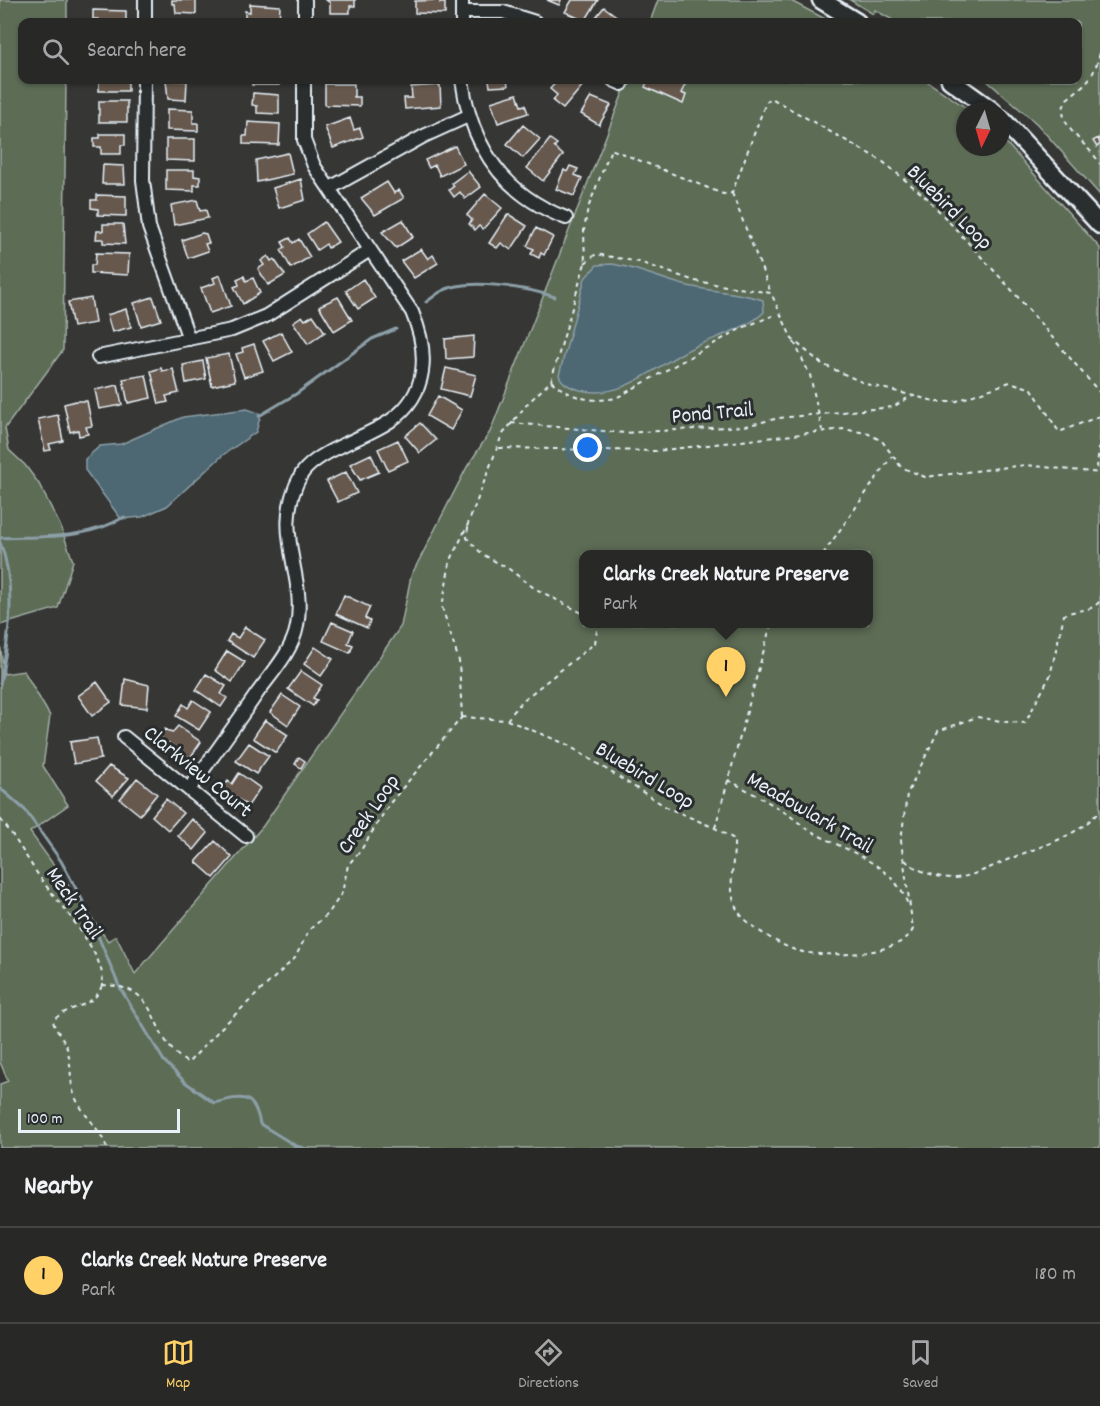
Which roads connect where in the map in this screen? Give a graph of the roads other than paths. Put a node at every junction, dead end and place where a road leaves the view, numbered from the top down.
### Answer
1 (145, 0) edge
2 (305, 0) edge
3 (821, 0) edge
4 (462, 11) edge
5 (145, 18) edge
6 (305, 18) edge
7 (522, 18) edge
8 (850, 18) edge
9 (144, 84) edge
10 (304, 84) edge
11 (463, 84) edge
12 (956, 84) edge
13 (981, 102) edge
14 (468, 116) junction
15 (1010, 128) edge
16 (330, 188) junction
17 (566, 218) dead end
18 (1100, 225) edge
19 (370, 250) junction
20 (189, 339) junction
21 (98, 357) dead end
22 (124, 737) dead end
23 (190, 788) junction
24 (246, 836) dead end

1 - 5 street
2 - 6 street
3 - 8 main road
4 - 7 street
9 - 20 street
10 - 16 street
11 - 14 street
12 - 13 main road
14 - 16 street
14 - 17 street
15 - 18 main road
16 - 19 street
19 - 20 street
19 - 23 street
20 - 21 street
22 - 23 street, Clarkview Court
23 - 24 street, Clarkview Court

